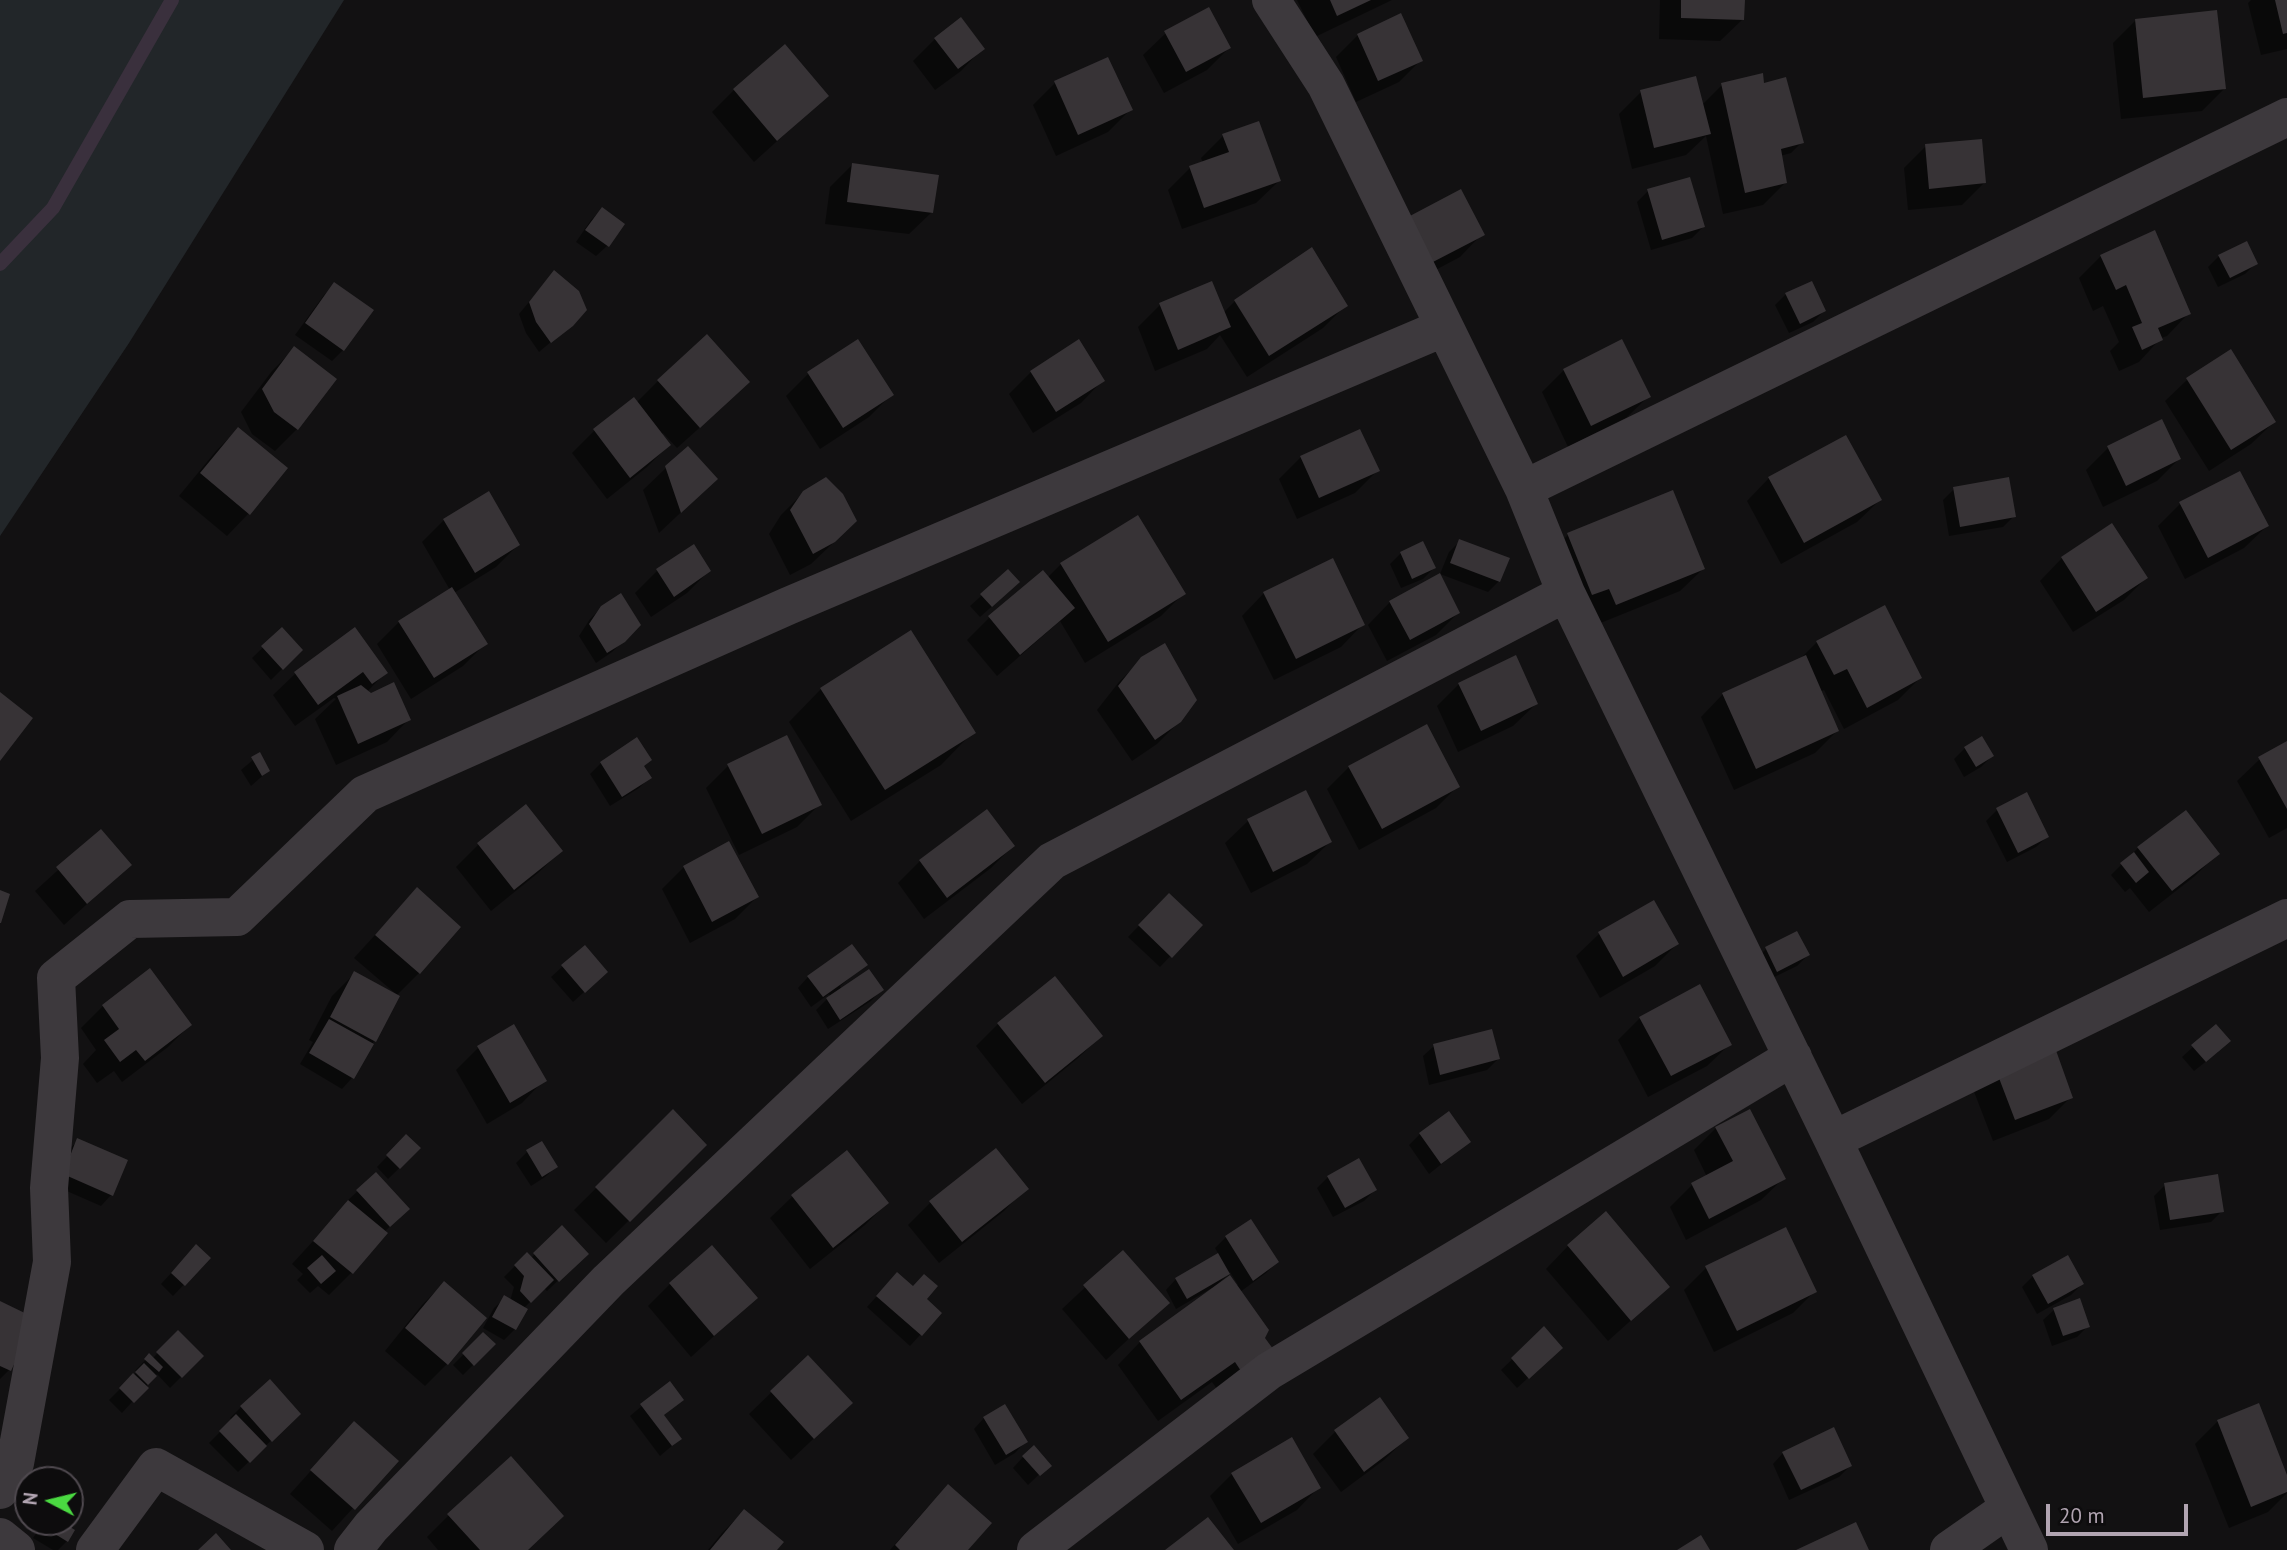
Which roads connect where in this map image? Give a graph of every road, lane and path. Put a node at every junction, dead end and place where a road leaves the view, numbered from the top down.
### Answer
1 (1271, 0) edge
2 (2287, 117) edge
3 (1443, 328) junction
4 (1524, 489) junction
5 (1566, 593) junction
6 (2287, 918) edge
7 (1793, 1057) junction
8 (1833, 1140) junction
9 (0, 1490) edge
10 (2009, 1508) junction
11 (0, 1537) edge
12 (16, 1550) edge
13 (95, 1550) edge
14 (305, 1550) edge
15 (354, 1550) edge
16 (1036, 1550) edge
17 (1949, 1550) edge
18 (2029, 1550) edge

1 - 3 street
2 - 4 street
3 - 4 street
3 - 9 street
4 - 5 street
5 - 7 street
5 - 15 street
6 - 8 street
7 - 8 street
7 - 16 street
8 - 10 street
10 - 17 street
10 - 18 street
11 - 12 street
13 - 14 street

